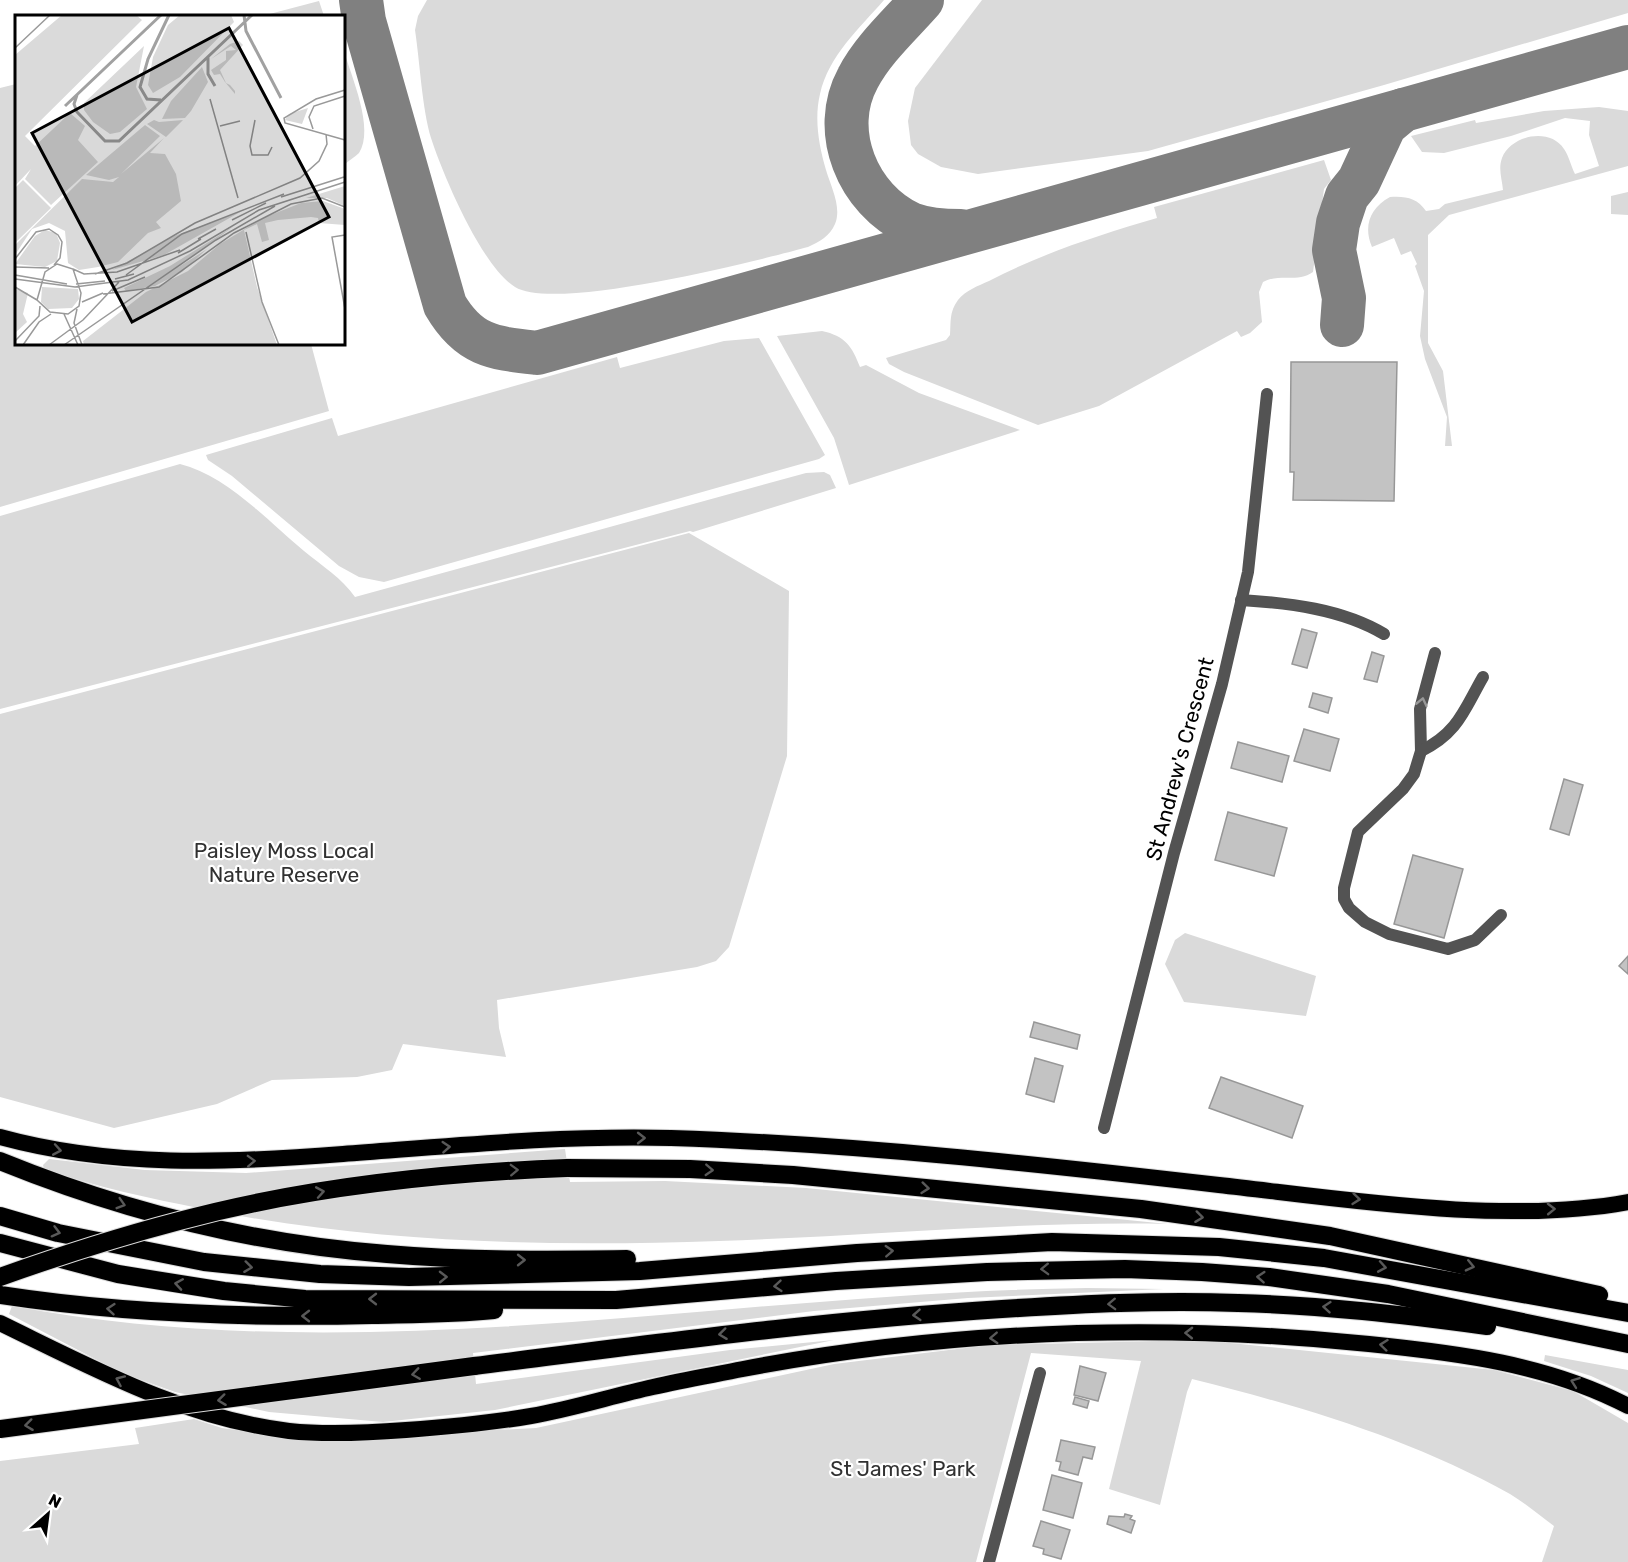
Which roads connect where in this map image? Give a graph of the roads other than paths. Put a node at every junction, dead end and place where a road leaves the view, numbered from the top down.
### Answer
1 (1267, 394) dead end
2 (1241, 600) junction
3 (1384, 634) dead end
4 (1435, 653) dead end
5 (1483, 676) dead end
6 (1421, 751) junction
7 (1501, 915) dead end
8 (1104, 1128) dead end
9 (0, 1137) edge
10 (0, 1161) edge
11 (1628, 1202) edge
12 (0, 1216) edge
13 (0, 1243) edge
14 (857, 1253) junction
15 (0, 1277) edge
16 (0, 1295) edge
17 (616, 1300) junction
18 (1628, 1302) edge
19 (1628, 1313) edge
20 (0, 1323) edge
21 (1628, 1345) edge
22 (1040, 1373) dead end
23 (1628, 1406) edge
24 (0, 1429) edge
25 (989, 1562) edge

1 - 2 street, St Andrew's Crescent
2 - 3 street
2 - 8 street, St Andrew's Crescent
6 -> 4 street
5 - 6 street
6 - 7 street
9 -> 11 highway
10 -> 14 highway
12 -> 14 highway
17 -> 13 highway
14 -> 19 highway
15 -> 18 highway, bridge
17 -> 16 highway
21 -> 17 highway
23 -> 20 highway
21 -> 24 highway, bridge
22 - 25 street

